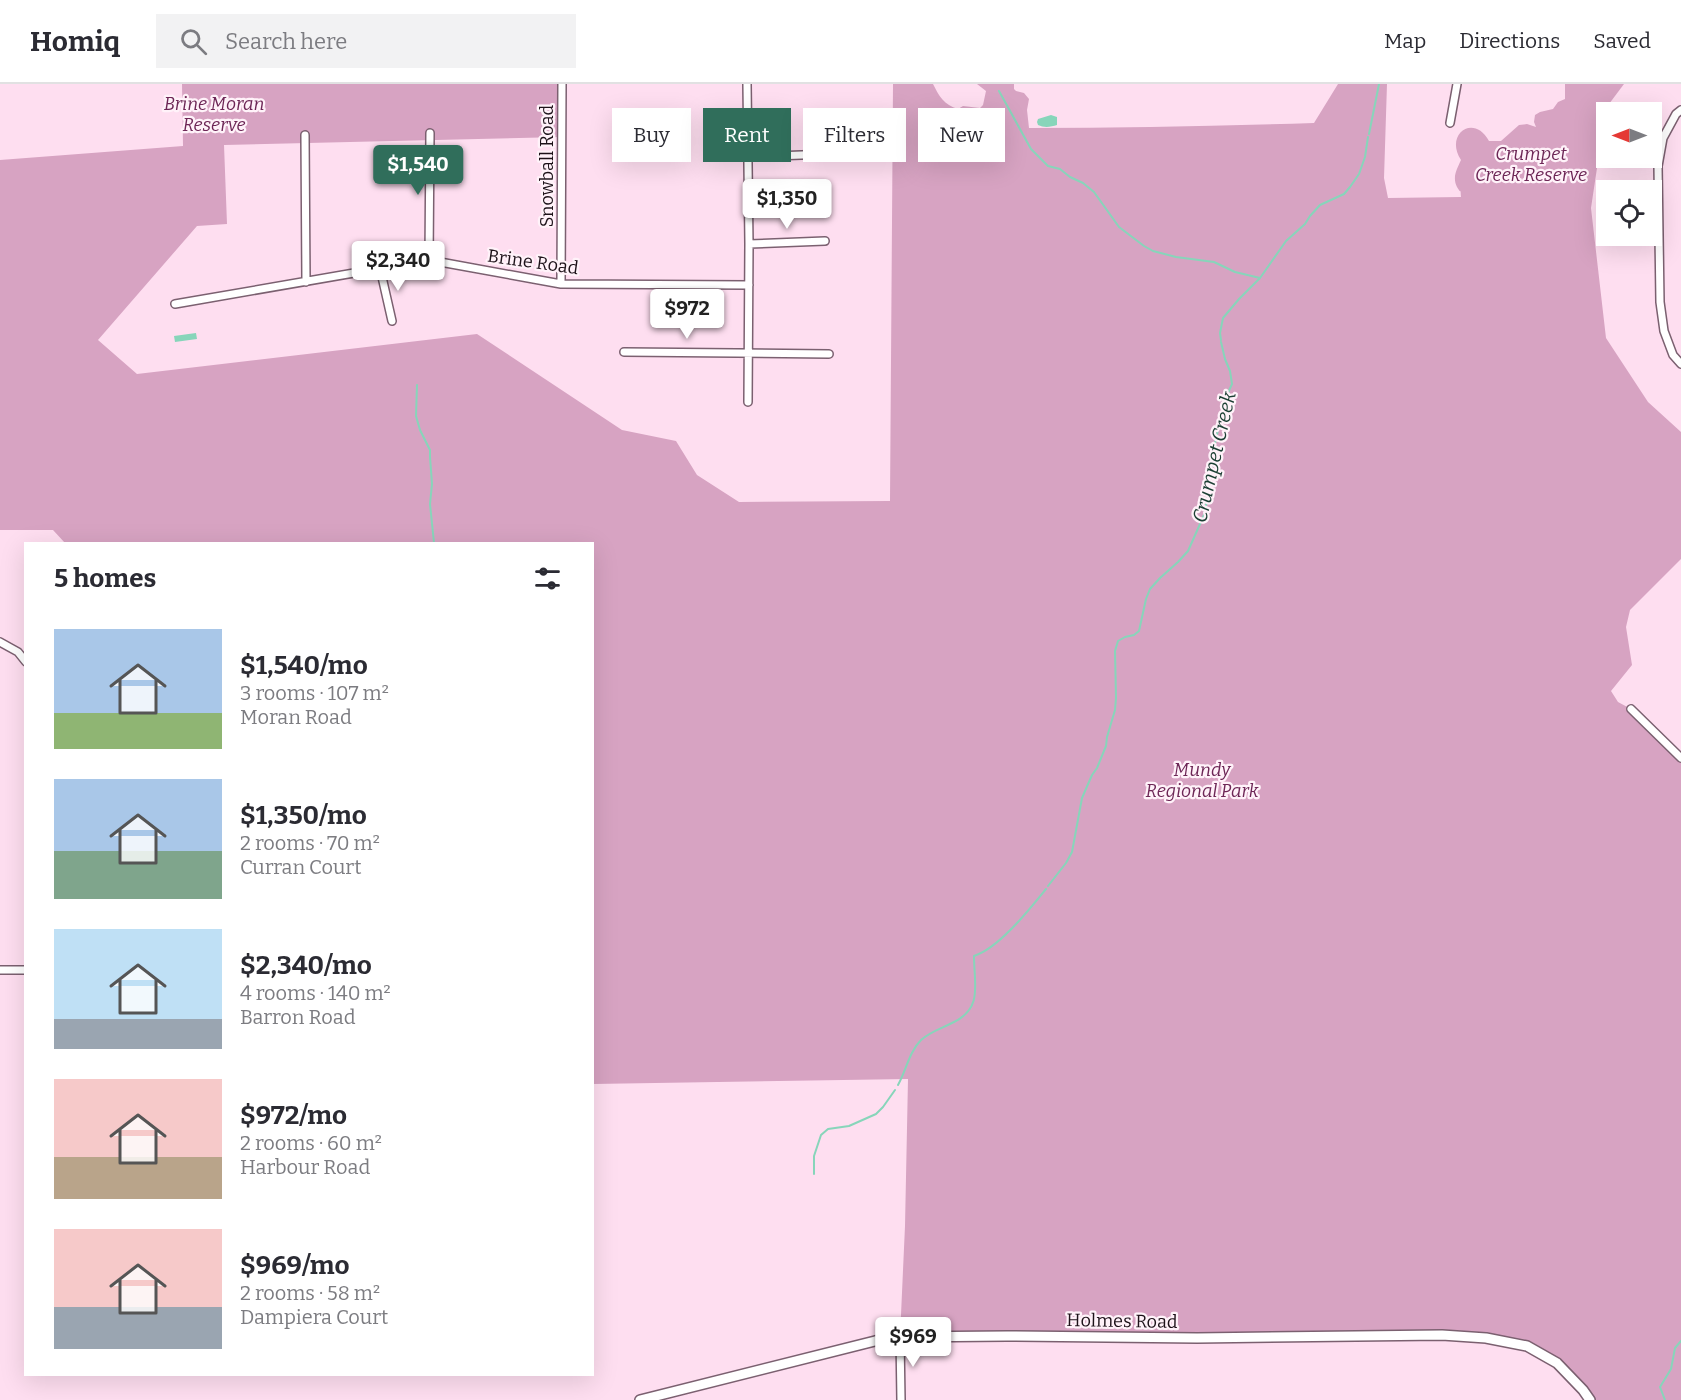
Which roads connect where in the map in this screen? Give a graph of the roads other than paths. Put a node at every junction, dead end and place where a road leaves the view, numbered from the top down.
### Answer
1 (562, 84) edge
2 (747, 84) edge
3 (1457, 84) edge
4 (747, 108) edge
5 (1681, 110) edge
6 (1450, 123) dead end
7 (430, 133) dead end
8 (306, 135) dead end
9 (747, 162) edge
10 (825, 241) dead end
11 (749, 243) junction
12 (429, 260) junction
13 (381, 268) junction
14 (306, 282) junction
15 (561, 284) junction
16 (749, 285) junction
17 (175, 304) dead end
18 (392, 321) dead end
19 (624, 352) dead end
20 (749, 353) junction
21 (829, 354) dead end
22 (1681, 364) edge
23 (748, 402) dead end
24 (0, 642) edge
25 (24, 660) edge
26 (1631, 709) dead end
27 (1681, 758) edge
28 (0, 970) edge
29 (24, 970) edge
30 (900, 1337) junction
31 (640, 1400) edge
32 (901, 1400) edge
33 (1590, 1400) edge

1 - 15 street, Snowball Road
2 - 4 street
3 - 6 street
5 - 22 street
7 - 12 street
8 - 14 street
9 - 11 street
10 - 11 street
11 - 16 street
12 - 13 street, Brine Road
12 - 15 street, Brine Road
13 - 14 street, Brine Road
13 - 18 street
14 - 17 street, Brine Road
15 - 16 street, Brine Road
16 - 20 street
19 - 20 street
20 - 21 street
20 - 23 street
24 - 25 street
26 - 27 street
28 - 29 street
30 - 31 street, Holmes Road
30 - 32 street
30 - 33 street, Holmes Road

